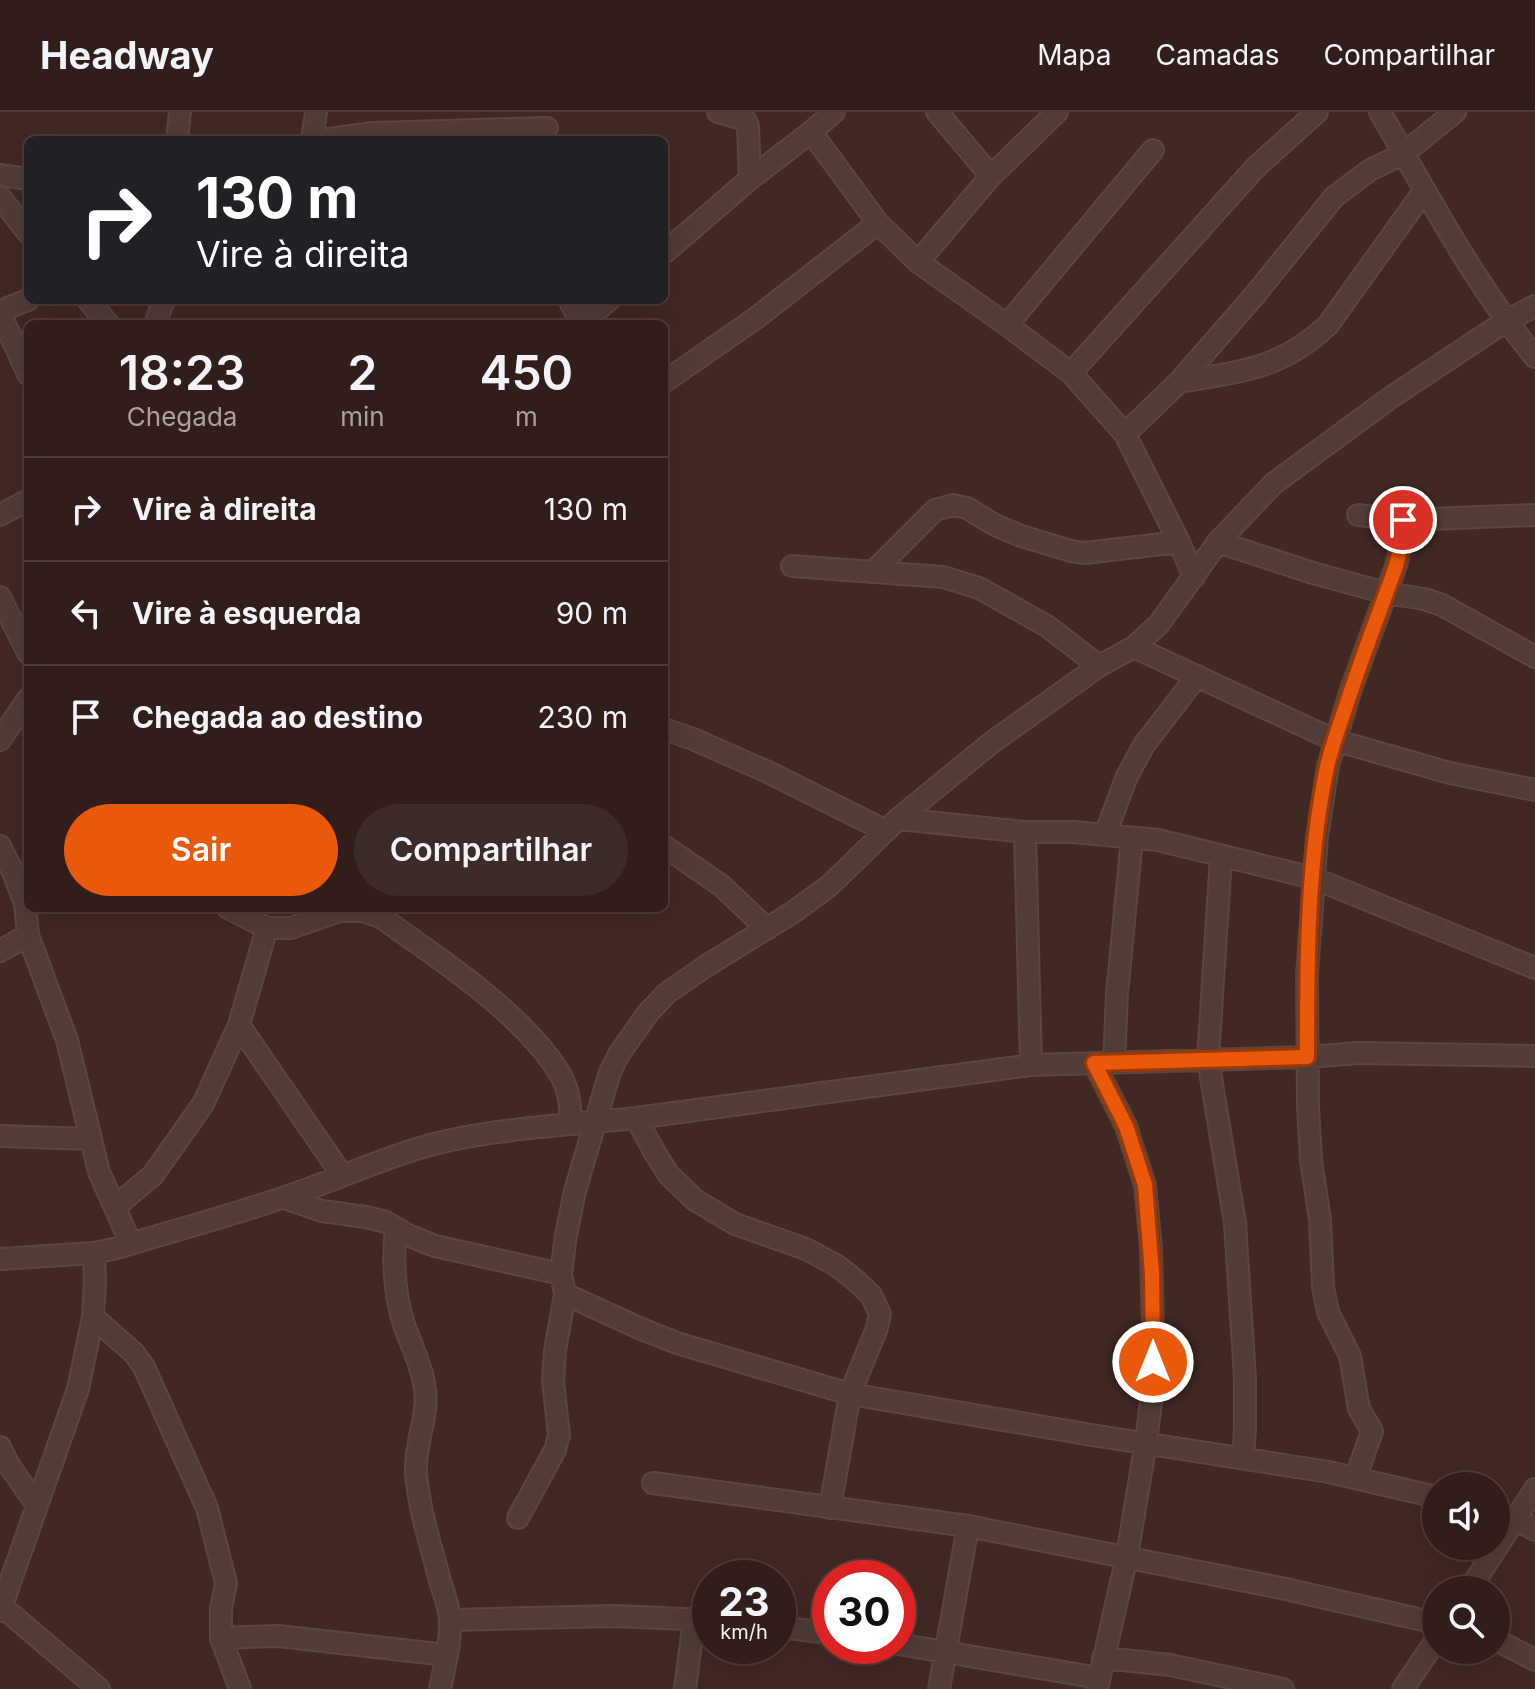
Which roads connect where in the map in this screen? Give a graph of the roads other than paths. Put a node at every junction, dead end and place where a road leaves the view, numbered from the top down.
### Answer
1 (180, 112) edge
2 (316, 112) edge
3 (718, 112) edge
4 (834, 112) edge
5 (937, 112) edge
6 (1057, 112) edge
7 (1317, 112) edge
8 (1380, 112) edge
9 (1455, 112) edge
10 (547, 127) edge
11 (811, 132) junction
12 (177, 136) edge
13 (313, 136) edge
14 (351, 136) edge
15 (1153, 150) dead end
16 (1403, 154) junction
17 (0, 175) edge
18 (991, 176) junction
19 (24, 178) edge
20 (750, 179) junction
21 (1424, 191) junction
22 (0, 197) edge
23 (878, 223) junction
24 (24, 228) edge
25 (668, 250) edge
26 (918, 262) junction
27 (24, 302) edge
28 (91, 304) edge
29 (604, 304) edge
30 (1535, 306) edge
31 (0, 312) edge
32 (105, 320) edge
33 (586, 320) edge
34 (1506, 321) junction
35 (1007, 325) junction
36 (1535, 357) edge
37 (24, 365) edge
38 (1071, 373) junction
39 (668, 379) edge
40 (1179, 382) junction
41 (1125, 434) junction
42 (24, 502) edge
43 (0, 515) edge
44 (1358, 515) dead end
45 (1535, 515) edge
46 (1403, 520) junction
47 (1179, 542) junction
48 (1218, 542) junction
49 (792, 566) dead end
50 (873, 572) junction
51 (1194, 577) junction
52 (1386, 593) junction
53 (0, 597) edge
54 (24, 645) edge
55 (1134, 647) junction
56 (1535, 657) edge
57 (1099, 666) junction
58 (1197, 676) junction
59 (19, 711) edge
60 (668, 730) edge
61 (0, 740) edge
62 (1334, 740) junction
63 (1535, 790) edge
64 (892, 825) junction
65 (1025, 832) junction
66 (1105, 835) junction
67 (1132, 838) junction
68 (0, 846) edge
69 (668, 849) edge
70 (1221, 857) junction
71 (1313, 878) junction
72 (24, 897) edge
73 (27, 912) edge
74 (236, 912) edge
75 (337, 912) edge
76 (365, 912) edge
77 (267, 928) junction
78 (767, 929) junction
79 (28, 935) junction
80 (0, 951) edge
81 (1535, 968) edge
82 (239, 1025) junction
83 (1535, 1056) edge
84 (1307, 1057) junction
85 (1208, 1059) junction
86 (1104, 1063) junction
87 (1031, 1065) junction
88 (636, 1118) junction
89 (572, 1123) junction
90 (595, 1123) junction
91 (0, 1136) edge
92 (90, 1139) junction
93 (342, 1175) junction
94 (284, 1198) junction
95 (116, 1206) junction
96 (396, 1228) junction
97 (131, 1244) junction
98 (94, 1253) junction
99 (0, 1259) edge
100 (563, 1284) junction
101 (93, 1317) junction
102 (850, 1394) junction
103 (1146, 1442) junction
104 (0, 1447) edge
105 (1243, 1458) junction
106 (1356, 1477) junction
107 (653, 1483) dead end
108 (1535, 1489) edge
109 (1422, 1494) edge
110 (36, 1504) junction
111 (830, 1508) junction
112 (518, 1518) dead end
113 (1510, 1519) edge
114 (1510, 1525) edge
115 (968, 1526) junction
116 (1535, 1530) edge
117 (1127, 1556) junction
118 (0, 1608) edge
119 (450, 1620) junction
120 (692, 1620) edge
121 (1422, 1620) edge
122 (221, 1638) junction
123 (916, 1647) edge
124 (1510, 1647) edge
125 (946, 1652) junction
126 (447, 1655) junction
127 (1103, 1658) junction
128 (1535, 1660) edge
129 (692, 1661) edge
130 (1422, 1661) edge
131 (1098, 1684) edge
132 (99, 1689) edge
133 (240, 1689) edge
134 (440, 1689) edge
135 (685, 1689) edge
136 (939, 1689) edge
137 (1283, 1689) edge
138 (1403, 1689) edge

1 - 12 street
2 - 13 street
3 - 20 street
4 - 11 street
5 - 18 street
6 - 18 street
7 - 38 street
8 - 16 street
9 - 16 street
10 - 14 street
11 - 20 street
11 - 23 street
15 - 35 street
16 - 21 street
16 - 40 street
17 - 19 street
18 - 26 street
20 - 25 street
21 - 34 street
21 - 40 street
22 - 24 street
23 - 26 street
23 - 39 street
26 - 35 street
27 - 31 street
28 - 32 street
29 - 33 street
30 - 34 street
31 - 37 street
34 - 36 street
34 - 48 street
35 - 38 street
38 - 41 street
40 - 41 street
41 - 47 street
42 - 43 street
44 - 46 street
45 - 46 street
46 - 52 street
47 - 50 street
47 - 51 street
48 - 51 street
48 - 52 street
49 - 50 street
50 - 57 street
51 - 55 street
52 - 56 street
52 - 62 street
53 - 54 street
55 - 57 street
55 - 58 street
57 - 64 street
58 - 62 street
58 - 66 street
59 - 61 street
60 - 64 street
62 - 63 street
62 - 71 street
64 - 65 street
64 - 78 street
65 - 66 street
65 - 87 street
66 - 67 street
67 - 70 street
67 - 86 street
68 - 72 street
69 - 78 street
70 - 71 street
70 - 85 street
71 - 81 street
71 - 84 street
73 - 79 street
74 - 77 street
75 - 77 street
76 - 89 street
77 - 82 street
78 - 90 street
79 - 80 street
79 - 92 street
82 - 93 street
82 - 95 street
83 - 84 street
84 - 85 street
84 - 106 street
85 - 86 street
85 - 105 street
86 - 87 street
86 - 103 street
87 - 88 street
88 - 90 street
88 - 102 street
89 - 90 street
89 - 93 street
90 - 100 street
91 - 92 street
92 - 95 street
93 - 94 street
94 - 96 street
94 - 97 street
95 - 97 street
96 - 100 street
96 - 119 street
97 - 98 street
98 - 99 street
98 - 101 street
100 - 102 street
100 - 112 street
101 - 110 street
101 - 122 street
102 - 103 street
102 - 111 street
103 - 105 street
103 - 117 street
104 - 110 street
105 - 106 street
106 - 109 street
107 - 111 street
108 - 113 street
110 - 118 street
111 - 115 street
114 - 116 street
115 - 117 street
115 - 125 street
117 - 121 street
117 - 127 street
118 - 132 street
119 - 120 street
119 - 126 street
122 - 126 street
122 - 133 street
123 - 125 street
124 - 128 street
125 - 131 street
125 - 136 street
126 - 134 street
127 - 131 street
127 - 137 street
129 - 135 street
130 - 138 street

